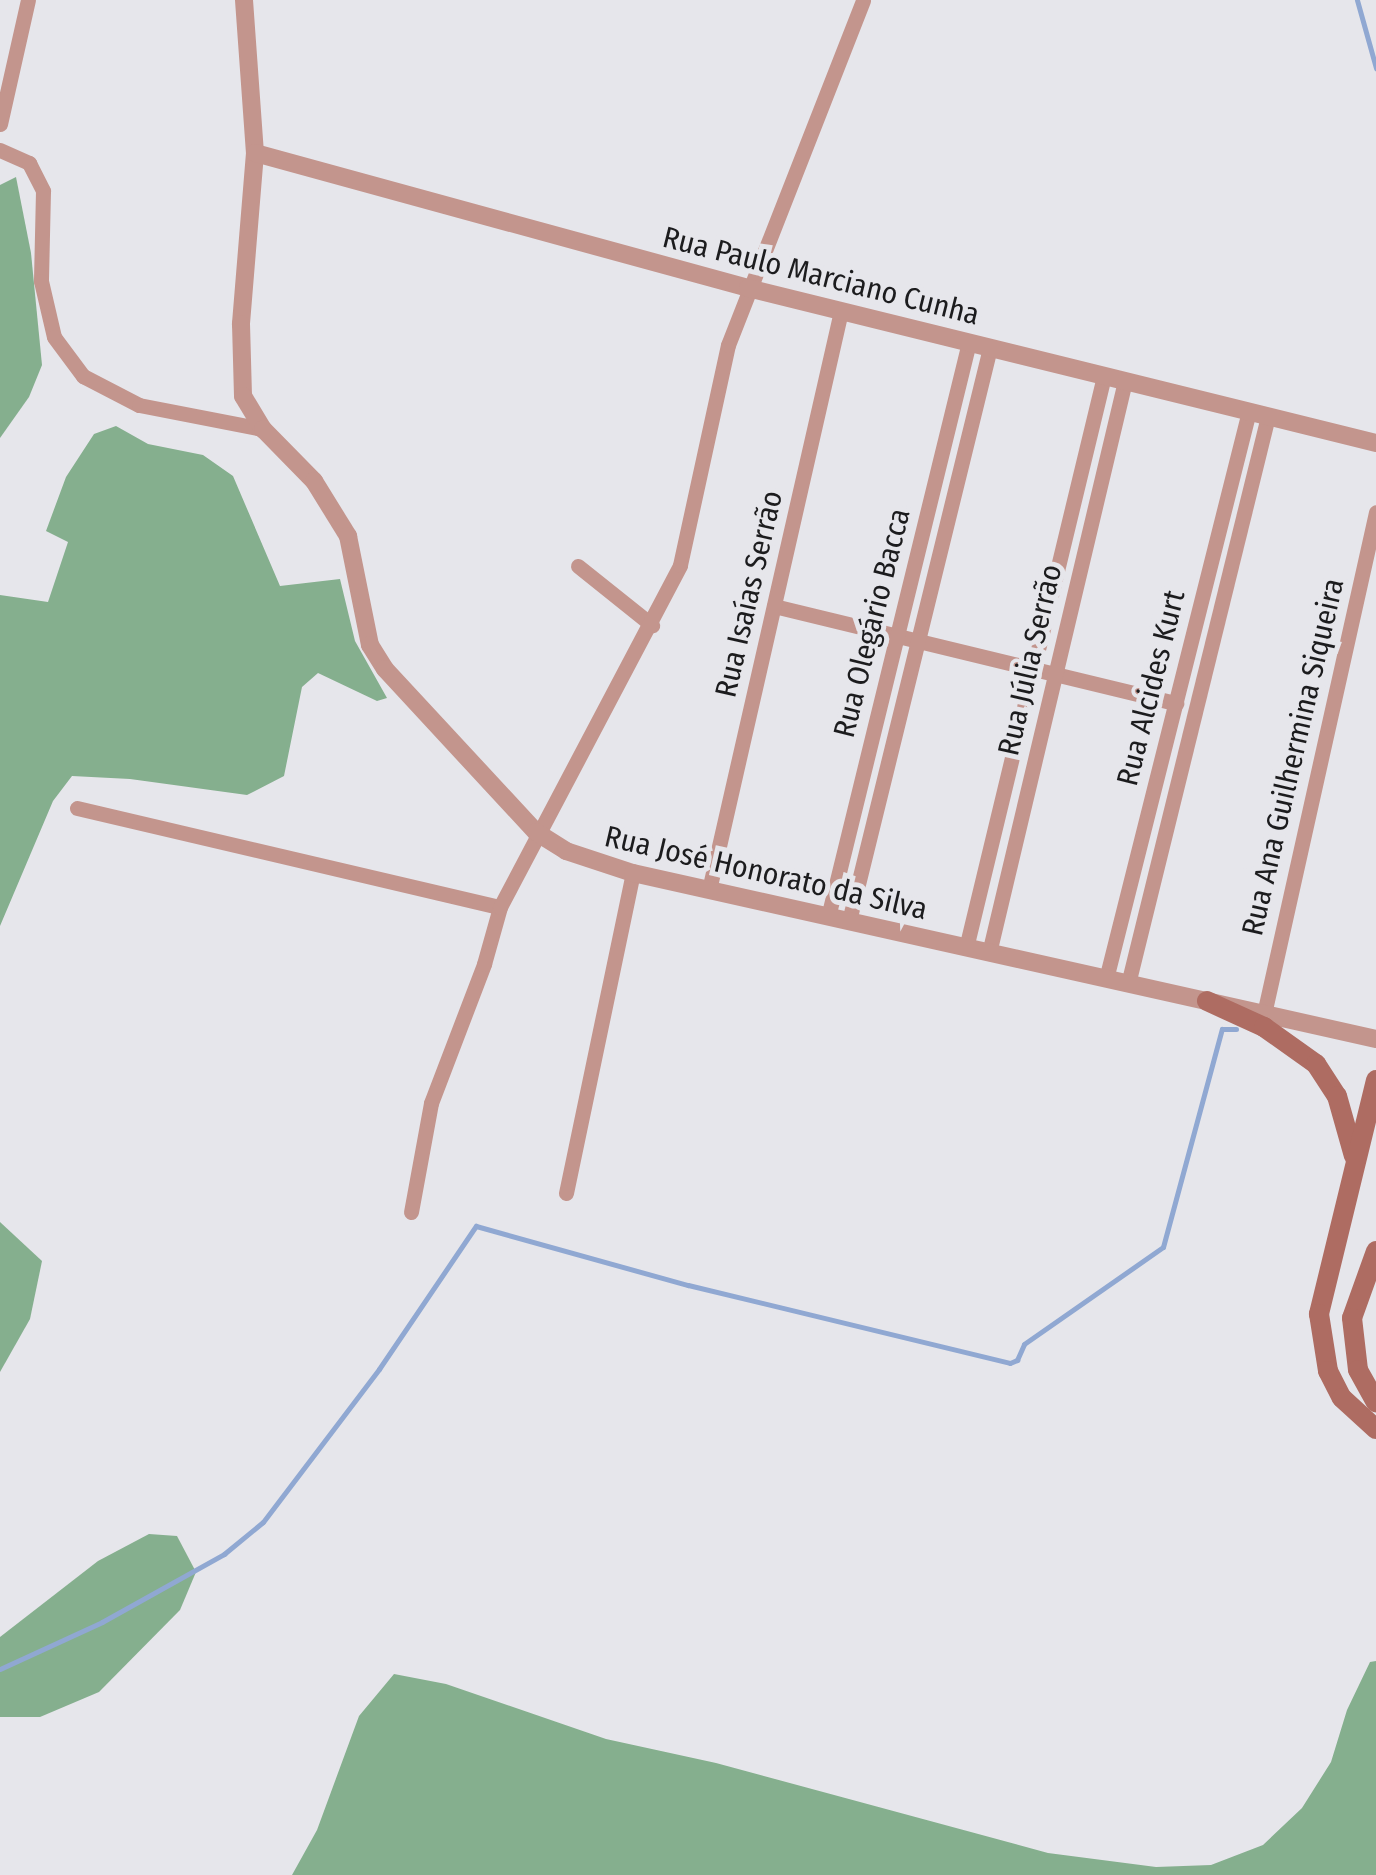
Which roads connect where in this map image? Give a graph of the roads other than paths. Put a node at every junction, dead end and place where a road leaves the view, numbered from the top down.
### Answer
1 (28, 0) edge
2 (244, 0) edge
3 (863, 0) edge
4 (0, 124) edge
5 (0, 150) edge
6 (255, 153) junction
7 (748, 288) junction
8 (841, 311) junction
9 (969, 342) junction
10 (990, 348) junction
11 (1104, 376) junction
12 (1126, 381) junction
13 (1249, 411) junction
14 (1268, 416) junction
15 (262, 430) junction
16 (1376, 443) edge
17 (1376, 512) edge
18 (578, 566) dead end
19 (774, 606) junction
20 (652, 625) junction
21 (897, 636) junction
22 (918, 640) junction
23 (1034, 668) junction
24 (1056, 674) junction
25 (1200, 695) junction
26 (1177, 696) junction
27 (1002, 797) junction
28 (1025, 802) junction
29 (78, 808) dead end
30 (536, 832) junction
31 (632, 873) junction
32 (710, 890) junction
33 (500, 907) junction
34 (828, 917) junction
35 (848, 922) junction
36 (966, 948) junction
37 (989, 953) junction
38 (1106, 979) junction
39 (1128, 984) junction
40 (1207, 1001) joint
41 (1264, 1021) junction
42 (1376, 1039) edge
43 (1376, 1080) edge
44 (1356, 1161) junction
45 (566, 1193) dead end
46 (411, 1212) dead end
47 (1376, 1250) edge
48 (1376, 1402) edge
49 (1376, 1430) edge

1 - 4 street
2 - 6 street, Rua José Honorato da Silva
3 - 7 street
5 - 15 street
6 - 7 street, Rua Paulo Marciano Cunha
6 - 15 street, Rua José Honorato da Silva
7 - 8 street, Rua Paulo Marciano Cunha
7 - 20 street
8 - 9 street, Rua Paulo Marciano Cunha
8 - 19 street, Rua Isaías Serrão
9 - 10 street, Rua Paulo Marciano Cunha
9 - 21 street, Rua Olegário Bacca
10 - 11 street, Rua Paulo Marciano Cunha
10 - 22 street, Rua Olegário Bacca
11 - 12 street, Rua Paulo Marciano Cunha
11 - 23 street, Rua Júlia Serrão
12 - 13 street, Rua Paulo Marciano Cunha
12 - 24 street, Rua Júlia Serrão
13 - 14 street, Rua Paulo Marciano Cunha
13 - 26 street, Rua Alcides Kurt
14 - 16 street, Rua Paulo Marciano Cunha
14 - 25 street, Rua Alcides Kurt
15 - 30 street, Rua José Honorato da Silva
17 - 41 street, Rua Ana Guilhermina Siqueira
18 - 20 street
19 - 21 street
19 - 32 street, Rua Isaías Serrão
20 - 30 street
21 - 22 street
21 - 34 street, Rua Olegário Bacca
22 - 23 street
22 - 35 street, Rua Olegário Bacca
23 - 24 street
23 - 27 street, Rua Júlia Serrão
24 - 26 street
24 - 28 street, Rua Júlia Serrão
25 - 26 street
25 - 39 street, Rua Alcides Kurt
26 - 38 street, Rua Alcides Kurt
27 - 28 street
27 - 36 street, Rua Júlia Serrão
28 - 37 street, Rua Júlia Serrão
29 - 33 street
30 - 31 street, Rua José Honorato da Silva
30 - 33 street
31 - 32 street, Rua José Honorato da Silva
31 - 45 street
32 - 34 street, Rua José Honorato da Silva
33 - 46 street
34 - 35 street, Rua José Honorato da Silva
35 - 36 street, Rua José Honorato da Silva
36 - 37 street, Rua José Honorato da Silva
37 - 38 street, Rua José Honorato da Silva
38 - 39 street, Rua José Honorato da Silva
39 - 40 street, Rua José Honorato da Silva
40 - 41 main road
41 - 42 street
41 - 44 main road
43 - 44 main road
44 - 49 main road
47 - 48 main road

